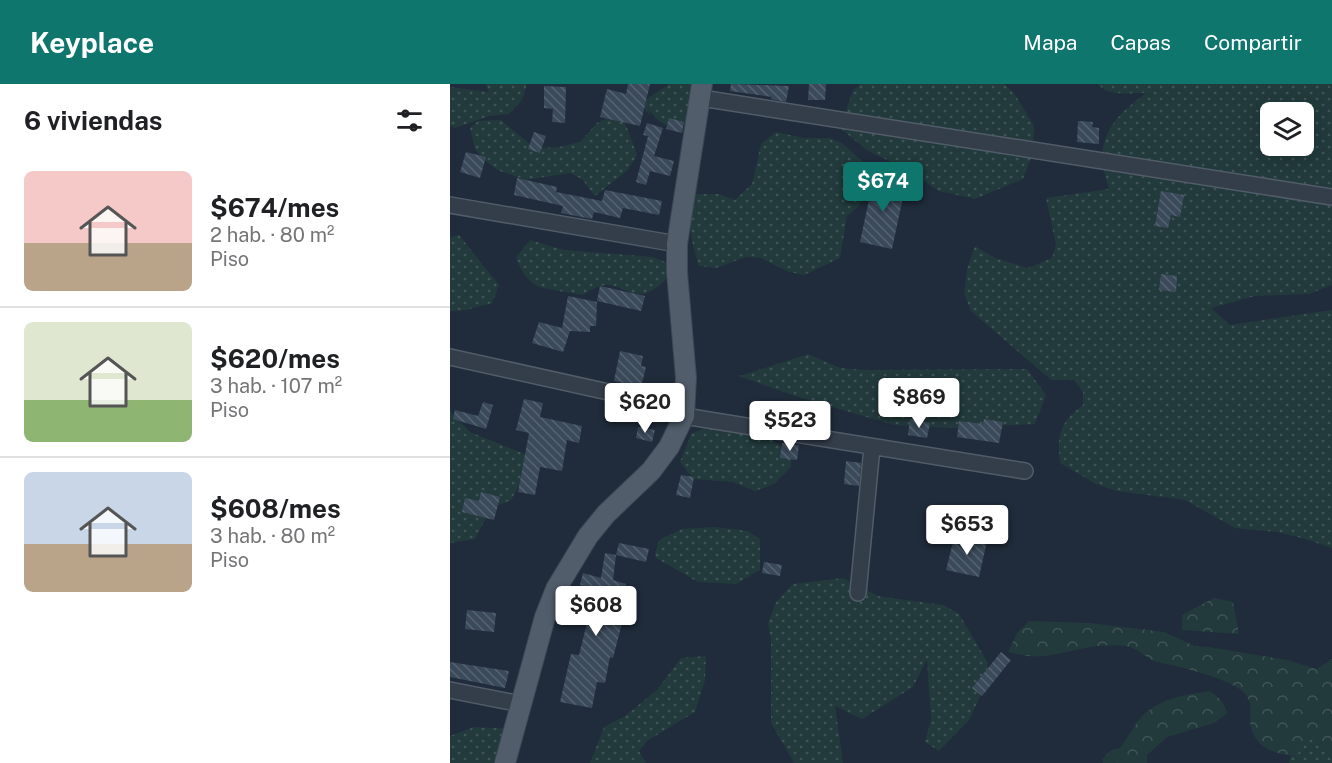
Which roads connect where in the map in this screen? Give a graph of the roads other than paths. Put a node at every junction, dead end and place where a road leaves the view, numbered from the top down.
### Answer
1 (702, 91) edge
2 (1332, 197) edge
3 (450, 205) edge
4 (677, 244) junction
5 (450, 357) edge
6 (684, 412) junction
7 (872, 447) junction
8 (1025, 471) dead end
9 (858, 593) dead end
10 (450, 690) edge
11 (521, 704) junction
12 (505, 763) edge

1 - 2 street
1 - 4 main road
3 - 4 street
4 - 6 main road
5 - 6 street
6 - 7 street
6 - 11 main road
7 - 8 street
7 - 9 street
10 - 11 street
11 - 12 main road

